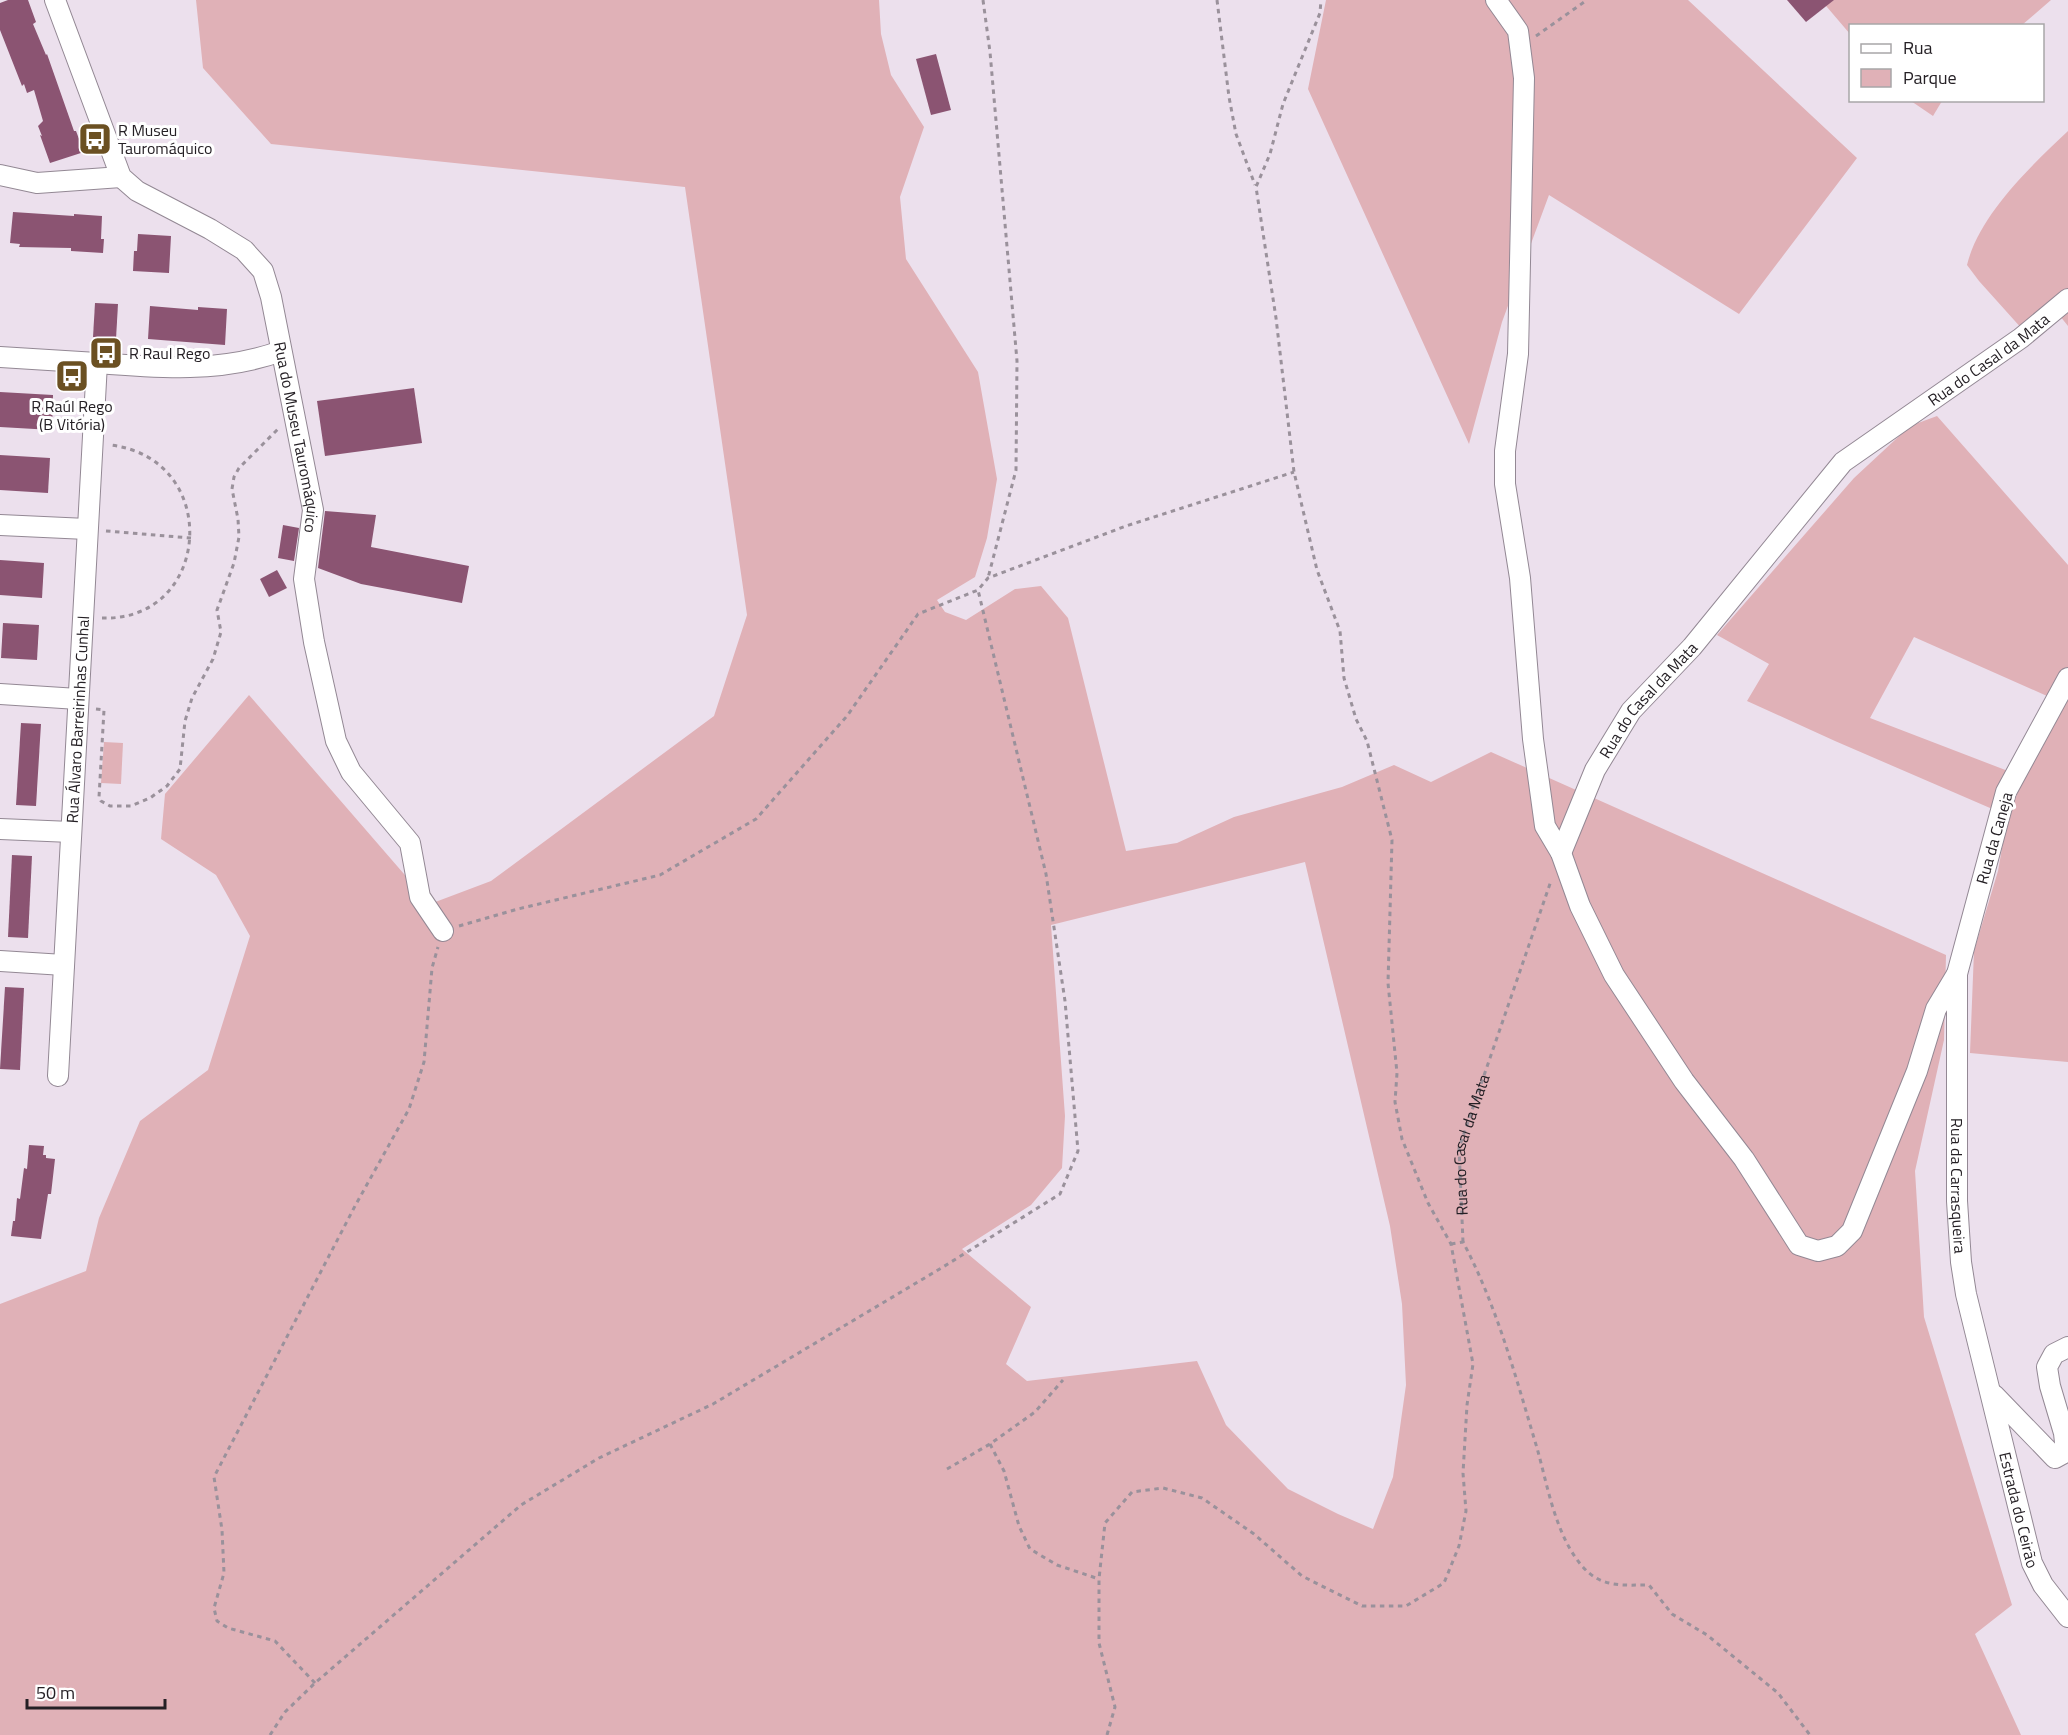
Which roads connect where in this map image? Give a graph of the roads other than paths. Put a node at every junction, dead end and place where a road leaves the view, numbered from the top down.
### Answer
1 (55, 0) edge
2 (1496, 0) edge
3 (0, 175) edge
4 (121, 177) junction
5 (2068, 299) edge
6 (281, 351) junction
7 (0, 357) edge
8 (97, 363) junction
9 (0, 525) edge
10 (87, 529) junction
11 (2068, 678) edge
12 (0, 694) edge
13 (78, 704) junction
14 (0, 829) edge
15 (71, 832) junction
16 (1561, 853) junction
17 (443, 931) road end
18 (0, 961) edge
19 (64, 965) junction
20 (1957, 974) junction
21 (58, 1076) dead end
22 (2068, 1347) edge
23 (1992, 1393) junction
24 (2068, 1617) edge

1 - 4 street
2 - 16 street
3 - 4 street
4 - 6 street, Rua do Museu Tauromáquico
5 - 16 street, Rua do Casal da Mata
6 - 8 street
6 - 17 street, Rua do Museu Tauromáquico
7 - 8 street
8 - 10 street, Rua Álvaro Barreirinhas Cunhal
9 - 10 street
10 - 13 street, Rua Álvaro Barreirinhas Cunhal
11 - 20 street, Rua da Caneja
12 - 13 street
13 - 15 street, Rua Álvaro Barreirinhas Cunhal
14 - 15 street
15 - 19 street, Rua Álvaro Barreirinhas Cunhal
16 - 20 street
18 - 19 street
19 - 21 street, Rua Álvaro Barreirinhas Cunhal
20 - 23 street, Rua da Carrasqueira
22 - 23 street
23 - 24 street, Estrada do Ceirão

